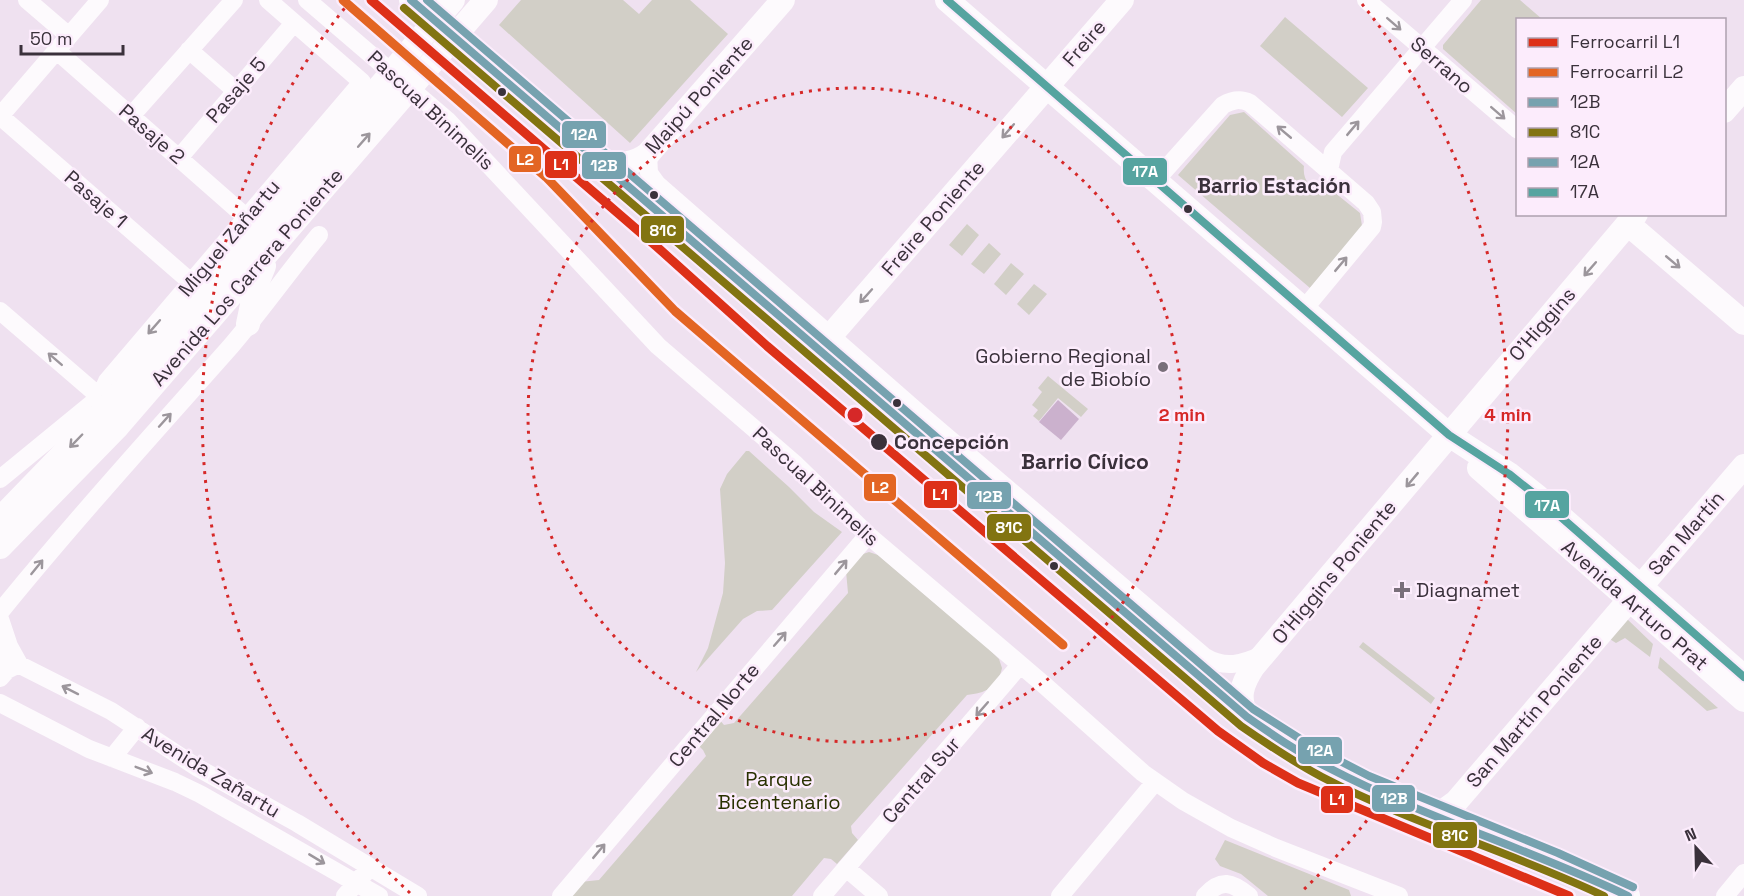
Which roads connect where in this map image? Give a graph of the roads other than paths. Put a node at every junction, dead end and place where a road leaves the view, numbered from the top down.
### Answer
1 (27, 0) edge
2 (100, 0) edge
3 (234, 0) edge
4 (268, 0) edge
5 (307, 0) edge
6 (453, 0) edge
7 (486, 0) edge
8 (783, 0) edge
9 (947, 0) edge
10 (1122, 0) edge
11 (1366, 0) edge
12 (1463, 0) edge
13 (414, 2) edge
14 (294, 23) junction
15 (69, 36) junction
16 (1422, 48) junction
17 (189, 50) junction
18 (57, 51) junction
19 (1046, 87) junction
20 (1744, 88) edge
21 (236, 91) junction
22 (1726, 110) edge
23 (0, 116) edge
24 (131, 116) junction
25 (1516, 128) edge
26 (648, 154) junction
27 (179, 158) junction
28 (602, 163) junction
29 (1329, 170) junction
30 (1155, 181) junction
31 (247, 218) junction
32 (1627, 218) edge
33 (319, 235) dead end
34 (271, 248) junction
35 (192, 283) junction
36 (1304, 309) junction
37 (0, 311) edge
38 (1744, 323) edge
39 (248, 324) junction
40 (825, 342) junction
41 (156, 349) junction
42 (100, 397) junction
43 (1449, 435) junction
44 (1744, 466) edge
45 (0, 480) edge
46 (0, 519) edge
47 (868, 535) junction
48 (0, 548) edge
49 (1635, 593) junction
50 (0, 612) edge
51 (0, 619) edge
52 (1264, 654) junction
53 (0, 655) edge
54 (19, 664) junction
55 (1020, 665) junction
56 (1744, 676) edge
57 (0, 678) edge
58 (1744, 700) edge
59 (1, 703) edge
60 (1247, 717) junction
61 (137, 727) junction
62 (112, 758) junction
63 (198, 768) junction
64 (1155, 782) junction
65 (188, 788) junction
66 (1435, 814) junction
67 (370, 867) junction
68 (846, 868) junction
69 (1744, 873) edge
70 (351, 889) edge
71 (1389, 894) edge
72 (379, 896) edge
73 (418, 896) edge
74 (561, 896) edge
75 (822, 896) edge
76 (879, 896) edge
77 (1060, 896) edge
78 (1205, 896) edge
79 (1249, 896) edge
80 (1628, 896) edge
81 (1725, 896) edge

1 - 15 street
2 - 15 street
3 - 17 street
4 - 14 street
5 - 47 street, Pascual Binimelis
6 - 41 main road, Avenida Los Carrera Poniente
34 -> 7 main road, Avenida Los Carrera Poniente
8 - 26 main road, Maipú Poniente
9 - 19 main road, Avenida Arturo Prat
10 - 19 main road, Freire
11 -> 16 street, Serrano
12 - 16 street
13 - 28 main road
14 - 21 street, Pasaje 5
14 - 31 street, Miguel Zañartu
15 - 18 street
16 -> 25 street, Serrano
29 -> 16 street
17 - 21 street
17 - 24 street
18 - 23 street
18 - 24 street, Pasaje 2
19 - 30 main road, Avenida Arturo Prat
19 -> 40 main road, Freire Poniente
20 - 22 main road
21 - 27 street, Pasaje 5
23 - 35 street, Pasaje 1
24 - 27 street, Pasaje 2
26 - 28 main road, Maipú Poniente
26 - 40 street
27 - 31 street, Pasaje 2
28 - 40 main road
29 -> 30 street
36 -> 29 street
30 - 36 main road, Avenida Arturo Prat
31 - 35 street, Miguel Zañartu
32 -> 38 main road
32 -> 43 main road, O'Higgins
33 - 39 street, Avenida Los Carrera Poniente
34 - 39 main road
34 - 48 main road, Avenida Los Carrera Poniente
35 -> 42 street, Miguel Zañartu
36 - 43 main road, Avenida Arturo Prat
42 -> 37 street
50 -> 39 street, Avenida Los Carrera Poniente
40 - 52 street
40 - 60 main road
41 - 42 main road
41 -> 46 main road, Avenida Los Carrera Poniente
42 - 45 street, Miguel Zañartu
43 - 49 main road, Avenida Arturo Prat
43 -> 52 main road, O'Higgins Poniente
44 - 49 main road, San Martín
47 - 55 street, Pascual Binimelis
74 -> 47 street, Central Norte
49 - 56 main road, Avenida Arturo Prat
49 - 58 main road, Avenida Arturo Prat
49 - 66 main road, San Martín Poniente
51 - 54 street
52 - 60 main road, O'Higgins Poniente
53 - 54 street, Avenida Zañartu
54 - 57 street
61 -> 54 street, Avenida Zañartu
55 - 64 street, Pascual Binimelis
55 -> 68 street, Central Sur
59 - 62 street, Avenida Zañartu
60 - 66 main road
61 - 62 street
61 - 63 street, Avenida Zañartu
62 -> 65 street, Avenida Zañartu
63 - 65 street
63 - 67 street, Avenida Zañartu
64 - 71 street, Pascual Binimelis
64 - 77 street
65 -> 70 street, Avenida Zañartu
66 - 80 main road
67 - 70 street
67 - 73 street, Avenida Zañartu
68 - 75 street, Central Sur
68 - 76 street
69 - 81 street
70 - 72 street, Avenida Zañartu
78 - 79 street

